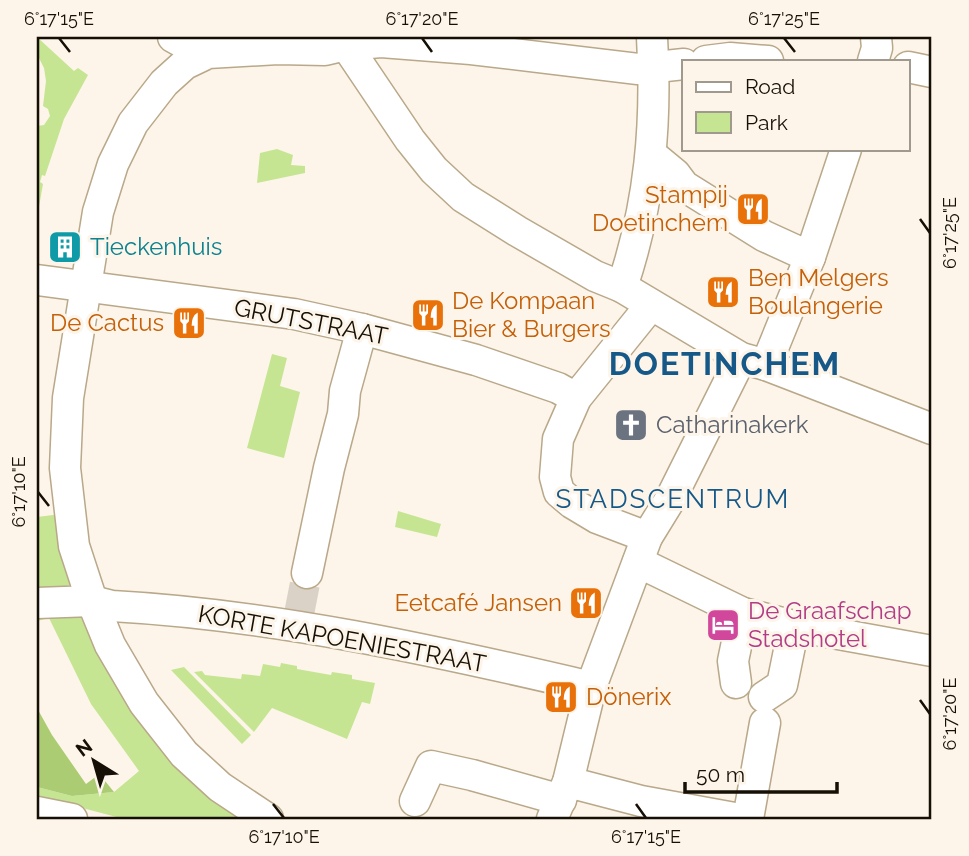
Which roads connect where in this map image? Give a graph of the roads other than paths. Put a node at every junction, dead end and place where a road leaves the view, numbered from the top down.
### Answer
1 (173, 37) edge
2 (652, 37) edge
3 (346, 45) junction
4 (209, 55) junction
5 (714, 60) edge
6 (755, 60) edge
7 (682, 64) edge
8 (909, 67) edge
9 (654, 68) junction
10 (932, 72) edge
11 (846, 150) edge
12 (652, 155) junction
13 (810, 257) junction
14 (37, 280) edge
15 (87, 287) junction
16 (622, 287) junction
17 (651, 305) junction
18 (362, 329) junction
19 (754, 361) junction
20 (576, 398) junction
21 (932, 429) edge
22 (643, 550) junction
23 (307, 573) tunnel mouth
24 (92, 601) junction
25 (37, 603) edge
26 (742, 612) junction
27 (794, 626) junction
28 (932, 651) edge
29 (736, 683) dead end
30 (591, 687) junction
31 (561, 800) edge
32 (415, 802) dead end
33 (639, 810) edge
34 (37, 812) edge
35 (72, 819) edge
36 (265, 819) edge
37 (740, 819) edge
38 (748, 819) edge

1 - 4 street
2 - 9 street
3 - 4 street
3 - 9 street
3 - 16 street
4 - 15 street
5 - 6 street
7 - 9 street
8 - 10 street
9 - 12 street
11 - 13 street
12 - 13 street
12 - 16 street
13 - 19 street
14 - 15 street, GRUTSTRAAT
15 - 18 street, GRUTSTRAAT
15 - 24 street
16 - 17 street
17 - 19 street
17 - 20 street
18 - 20 street, GRUTSTRAAT
18 - 23 street
19 - 21 street
19 - 22 street
20 - 22 street
22 - 26 street
22 - 30 street
24 - 25 street, KORTE KAPOENIESTRAAT
24 - 30 street, KORTE KAPOENIESTRAAT
24 - 36 street
26 - 27 street
26 - 29 street
27 - 28 street
27 - 38 street
30 - 31 street
31 - 32 street
31 - 33 street
33 - 37 street
34 - 35 street

